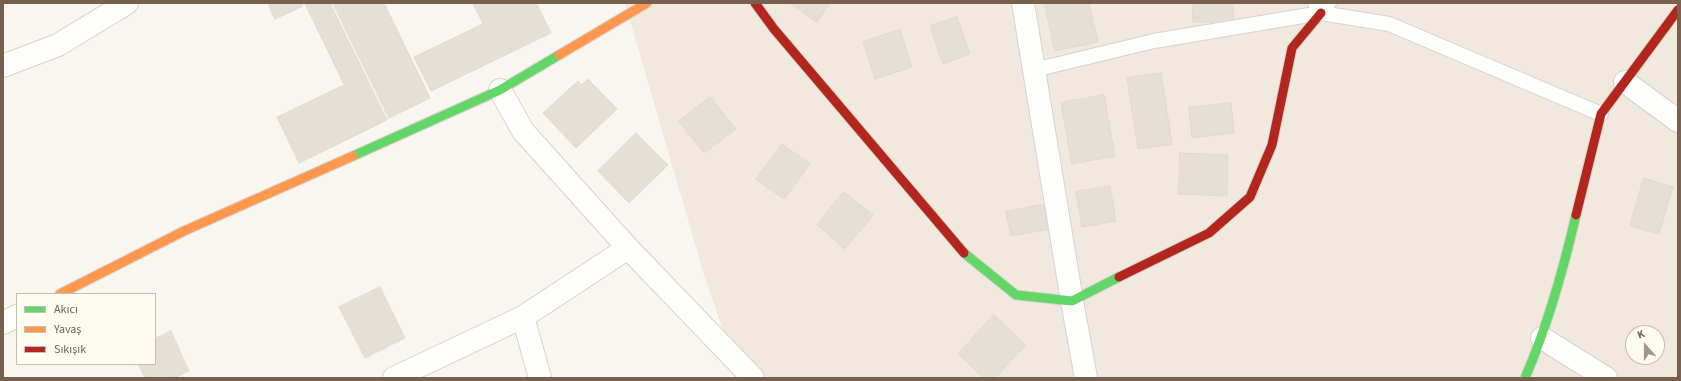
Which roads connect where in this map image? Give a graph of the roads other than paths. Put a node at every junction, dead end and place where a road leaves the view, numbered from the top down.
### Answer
1 (127, 3) edge
2 (648, 3) edge
3 (755, 3) edge
4 (1023, 3) edge
5 (1322, 6) edge
6 (1678, 10) edge
7 (3, 66) edge
8 (1034, 70) junction
9 (1625, 82) junction
10 (500, 90) junction
11 (1601, 114) junction
12 (1678, 121) edge
13 (628, 248) junction
14 (62, 293) edge
15 (1072, 301) junction
16 (16, 316) edge
17 (523, 317) junction
18 (3, 323) edge
19 (1542, 338) junction
20 (394, 378) edge
21 (540, 378) edge
22 (753, 378) edge
23 (1086, 378) edge
24 (1525, 378) edge
25 (1606, 378) edge

1 - 7 street
2 - 10 street
3 - 15 street
4 - 8 street
5 - 8 lane
5 - 11 lane
5 - 15 street
6 - 9 street
8 - 15 street
9 - 11 street
9 - 12 street
10 - 13 street
10 - 14 street
11 - 19 street
13 - 17 street
13 - 22 street
15 - 23 street
16 - 18 street
17 - 20 street
17 - 21 street
19 - 24 street
19 - 25 street

